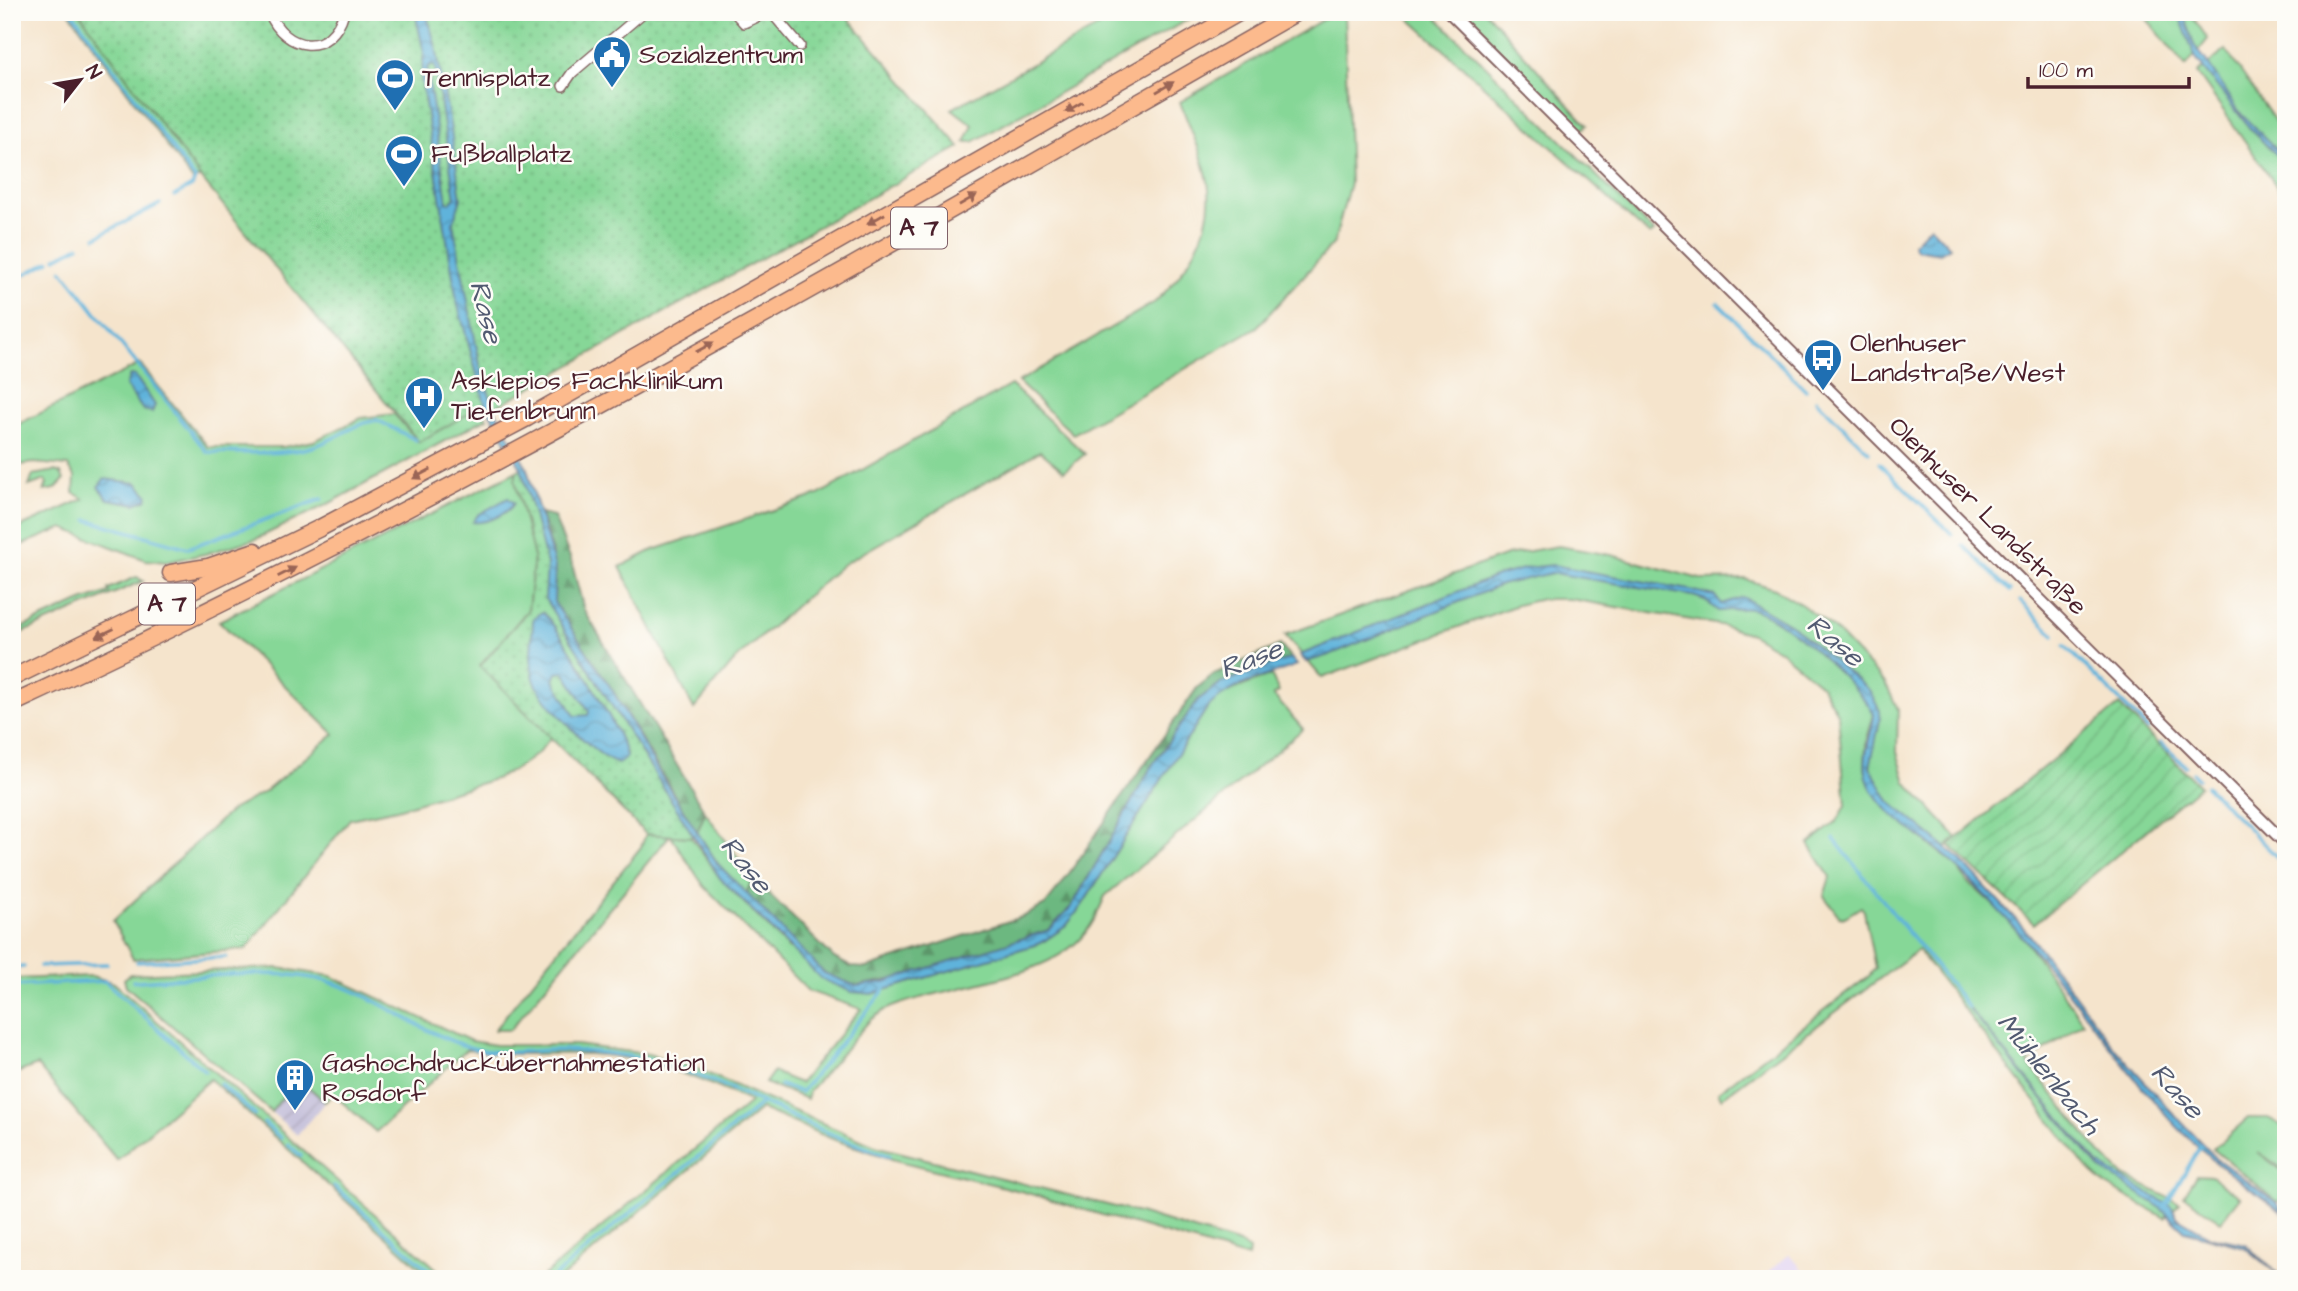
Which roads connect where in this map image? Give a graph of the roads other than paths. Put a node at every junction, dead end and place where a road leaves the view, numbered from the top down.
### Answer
1 (269, 12) edge
2 (344, 12) edge
3 (644, 12) edge
4 (734, 12) edge
5 (769, 12) edge
6 (1240, 12) edge
7 (1297, 12) edge
8 (1448, 12) edge
9 (800, 46) dead end
10 (563, 86) dead end
11 (320, 528) junction
12 (171, 573) dead end
13 (12, 678) edge
14 (12, 704) edge
15 (2286, 845) edge

1 - 2 street
3 - 10 street
4 - 5 street
5 - 9 street
6 -> 11 highway, A 7
14 -> 7 highway, A 7
8 - 15 street, Olenhuser Landstraße
11 - 12 highway
11 -> 13 highway, A 7

